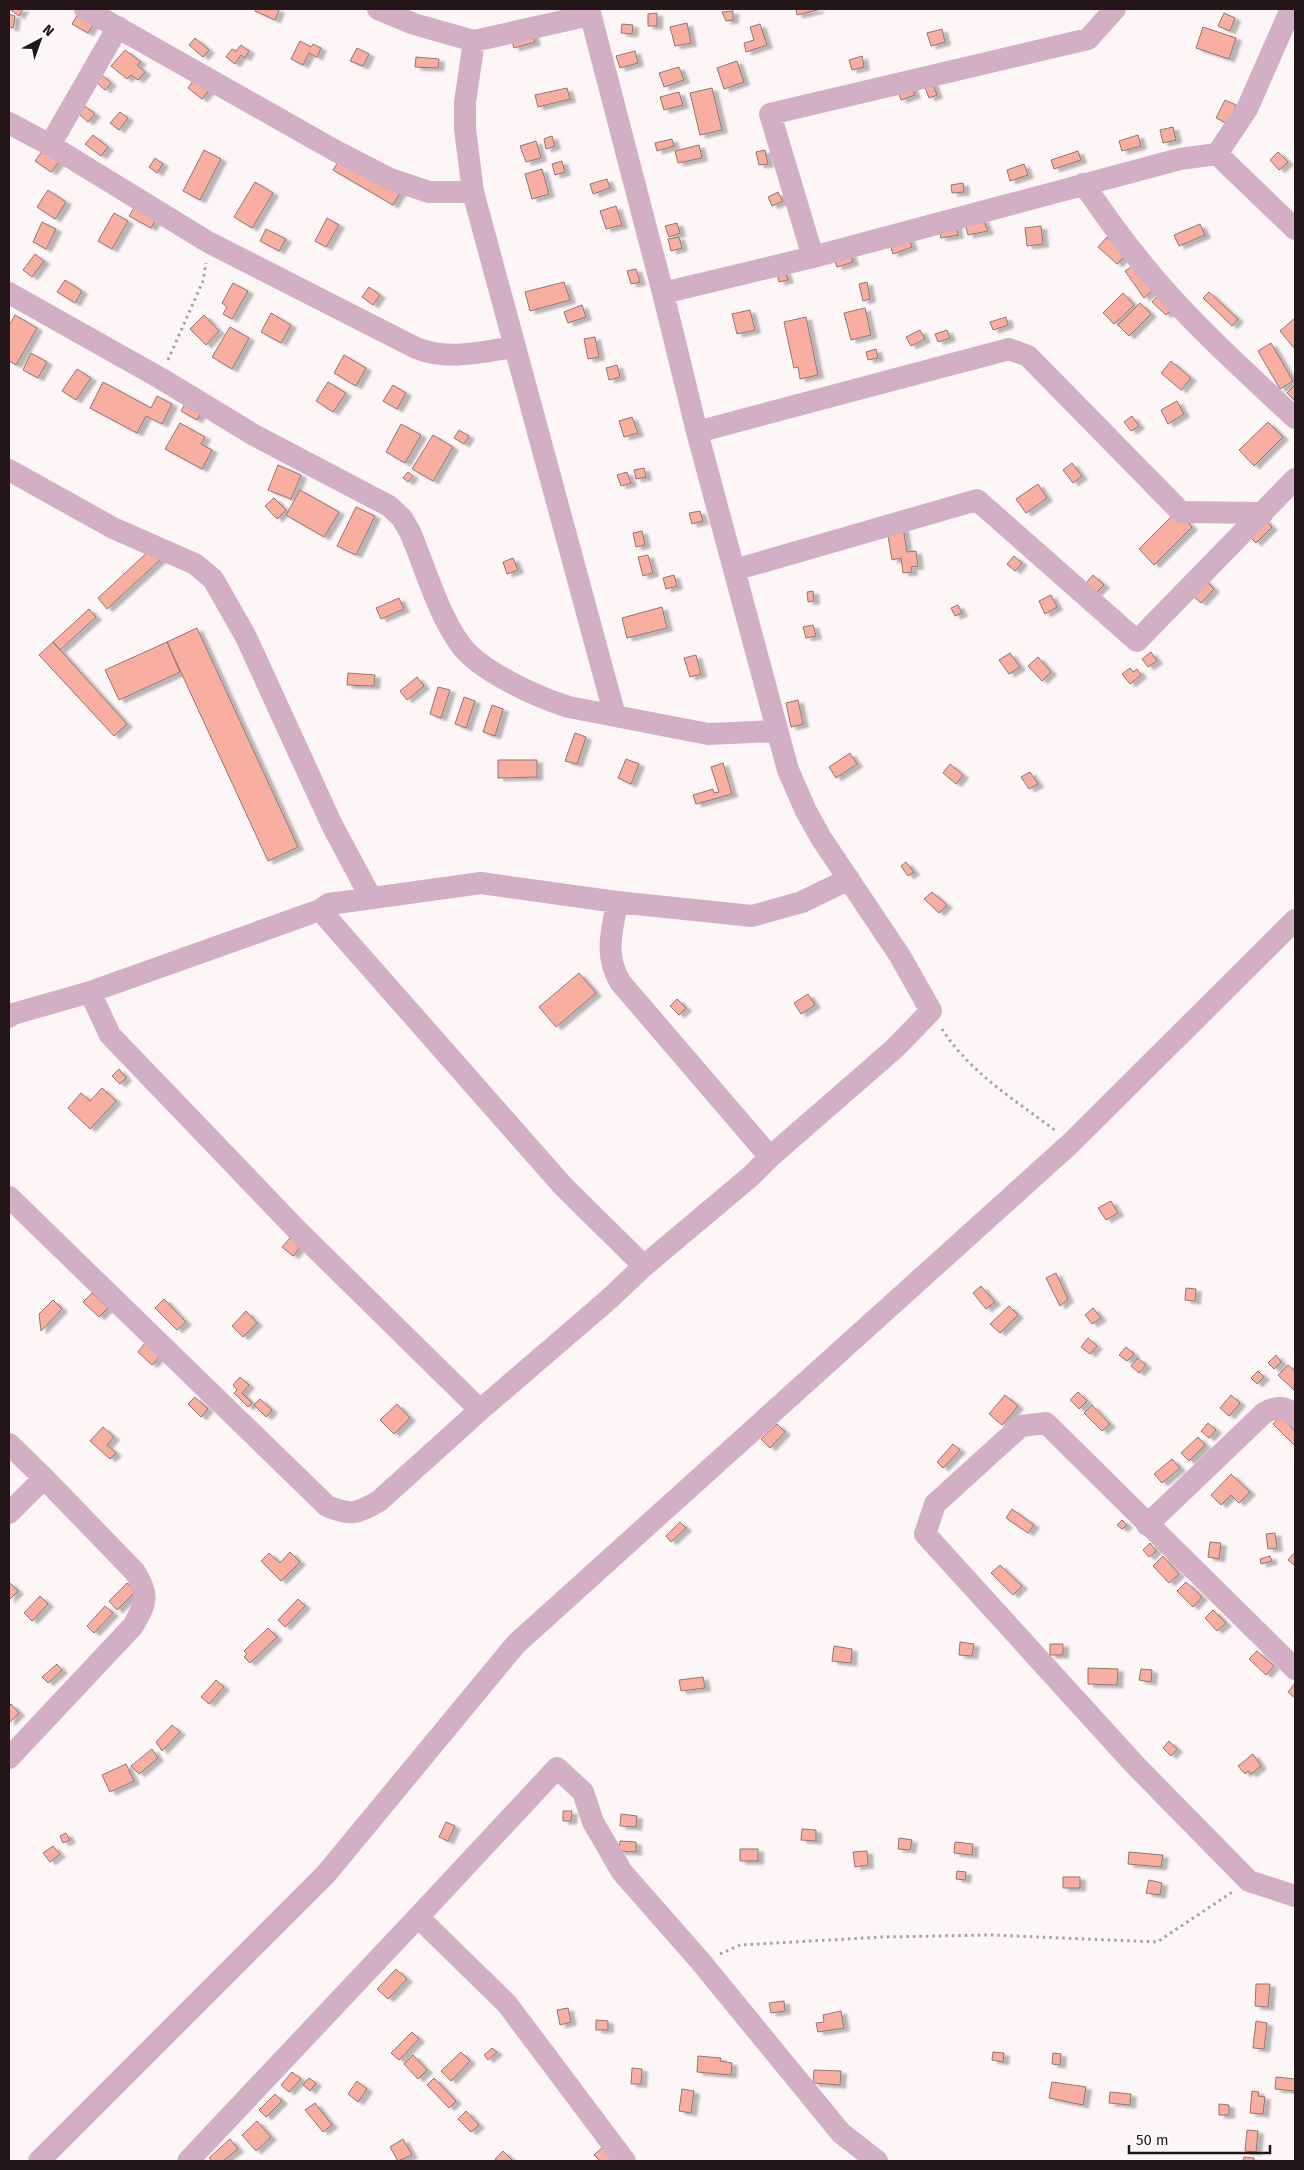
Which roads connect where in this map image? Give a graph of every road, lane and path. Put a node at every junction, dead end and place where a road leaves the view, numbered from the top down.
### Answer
1 (85, 9) edge
2 (378, 9) edge
3 (1115, 9) edge
4 (1291, 9) edge
5 (590, 12) edge
6 (118, 27) junction
7 (474, 41) junction
8 (9, 123) edge
9 (50, 145) junction
10 (1217, 154) junction
11 (1083, 184) junction
12 (473, 192) junction
13 (1295, 229) edge
14 (208, 242) junction
15 (813, 257) junction
16 (9, 293) edge
17 (664, 293) junction
18 (514, 347) junction
19 (160, 378) junction
20 (1295, 418) edge
21 (697, 432) junction
22 (9, 470) edge
23 (1295, 479) edge
24 (1264, 513) junction
25 (734, 570) junction
26 (615, 716) junction
27 (776, 731) junction
28 (849, 879) junction
29 (371, 898) junction
30 (617, 902) junction
31 (320, 910) junction
32 (1295, 920) edge
33 (90, 992) junction
34 (931, 1012) junction
35 (9, 1017) edge
36 (1071, 1143) junction
37 (770, 1156) junction
38 (9, 1197) edge
39 (644, 1266) junction
40 (480, 1410) junction
41 (1295, 1416) edge
42 (9, 1444) edge
43 (44, 1478) junction
44 (9, 1512) edge
45 (1147, 1525) junction
46 (1295, 1669) edge
47 (9, 1758) edge
48 (1249, 1881) junction
49 (1295, 1896) edge
50 (418, 1917) junction
51 (701, 1962) junction
52 (39, 2161) edge
53 (188, 2161) edge
54 (625, 2161) edge
55 (877, 2161) edge

1 - 6 street
2 - 7 street
3 - 15 street
4 - 10 street
5 - 7 street
5 - 17 street
6 - 9 street
6 - 12 street
7 - 12 street
8 - 9 street
9 - 14 street
10 - 11 street
10 - 13 street
11 - 15 street
11 - 20 street
12 - 18 street
14 - 18 street
14 - 19 path
15 - 17 street
16 - 19 street
17 - 21 street
18 - 26 street
19 - 26 street
21 - 24 street
21 - 25 street
22 - 29 street
23 - 24 street
24 - 25 street
25 - 27 street
26 - 27 street
27 - 28 street
28 - 30 street
28 - 34 street
29 - 30 street
29 - 31 street
30 - 37 street
31 - 33 street
31 - 39 street
32 - 36 street
33 - 35 street
33 - 40 street
34 - 36 path
34 - 37 street
36 - 52 street
37 - 39 street
38 - 40 street
39 - 40 street
41 - 45 street
42 - 43 street
43 - 44 street
43 - 47 street
45 - 46 street
45 - 48 street
48 - 49 street
48 - 51 path
50 - 51 street
50 - 53 street
50 - 54 street
51 - 55 street

